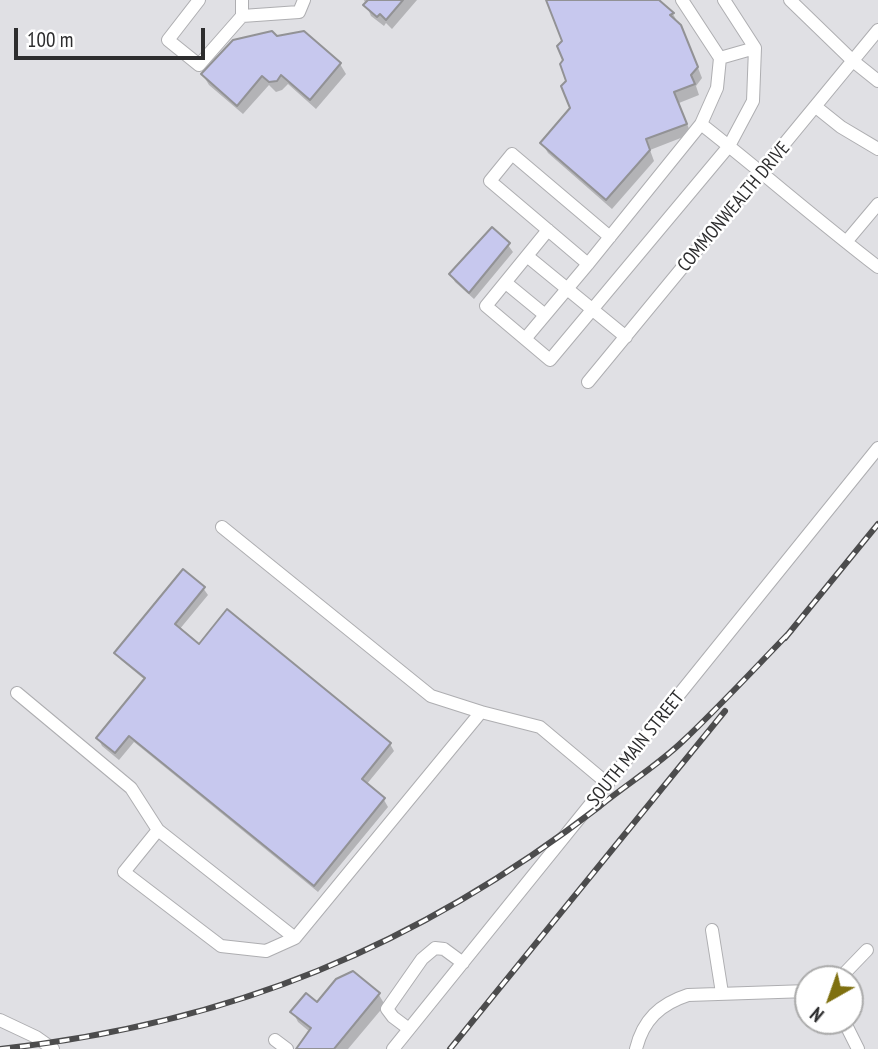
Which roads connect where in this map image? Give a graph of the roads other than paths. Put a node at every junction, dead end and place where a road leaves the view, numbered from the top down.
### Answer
1 (199, 0) edge
2 (242, 0) edge
3 (304, 0) edge
4 (682, 0) edge
5 (724, 0) edge
6 (790, 0) edge
7 (242, 16) junction
8 (878, 30) edge
9 (755, 48) junction
10 (720, 58) junction
11 (853, 61) junction
12 (878, 81) edge
13 (816, 107) junction
14 (701, 124) junction
15 (729, 146) junction
16 (878, 149) edge
17 (763, 173) junction
18 (878, 204) edge
19 (548, 230) junction
20 (610, 237) junction
21 (846, 242) junction
22 (527, 256) junction
23 (589, 264) junction
24 (878, 267) edge
25 (506, 283) junction
26 (567, 290) junction
27 (592, 310) junction
28 (545, 315) junction
29 (626, 337) junction
30 (525, 339) junction
31 (588, 382) dead end
32 (878, 448) edge
33 (222, 527) dead end
34 (17, 694) dead end
35 (481, 712) junction
36 (608, 784) junction
37 (158, 830) junction
38 (712, 930) dead end
39 (295, 938) junction
40 (867, 950) dead end
41 (463, 962) junction
42 (853, 965) edge
43 (794, 991) edge
44 (722, 993) junction
45 (0, 1020) edge
46 (409, 1029) junction
47 (275, 1040) dead end
48 (53, 1049) edge
49 (287, 1049) edge
50 (393, 1049) edge
51 (636, 1049) edge

1 - 7 street
2 - 7 street
3 - 7 street
4 - 10 street
5 - 9 street
6 - 11 street
8 - 11 street, COMMONWEALTH DRIVE
9 - 10 street
9 - 15 street
10 - 14 street
11 - 12 street
11 - 13 street, COMMONWEALTH DRIVE
13 - 16 street
13 - 17 street, COMMONWEALTH DRIVE
14 - 15 street
14 - 20 street
15 - 17 street
15 - 27 street
17 - 21 street
17 - 29 street, COMMONWEALTH DRIVE
18 - 21 street
19 - 20 street
19 - 22 street
19 - 23 street
20 - 23 street
21 - 24 street
22 - 25 street
22 - 26 street
23 - 26 street
25 - 28 street
25 - 30 street
26 - 27 street
26 - 28 street
27 - 29 street
27 - 30 street
28 - 30 street
29 - 31 street, COMMONWEALTH DRIVE
32 - 36 street, SOUTH MAIN STREET
33 - 35 street
34 - 37 street
35 - 36 street
35 - 39 street
36 - 41 street, SOUTH MAIN STREET
37 - 39 street
37 - 39 street
38 - 44 street
40 - 42 street
41 - 46 street, SOUTH MAIN STREET
41 - 46 street
43 - 44 street
44 - 51 street
45 - 48 street
46 - 50 street, SOUTH MAIN STREET
47 - 49 street

